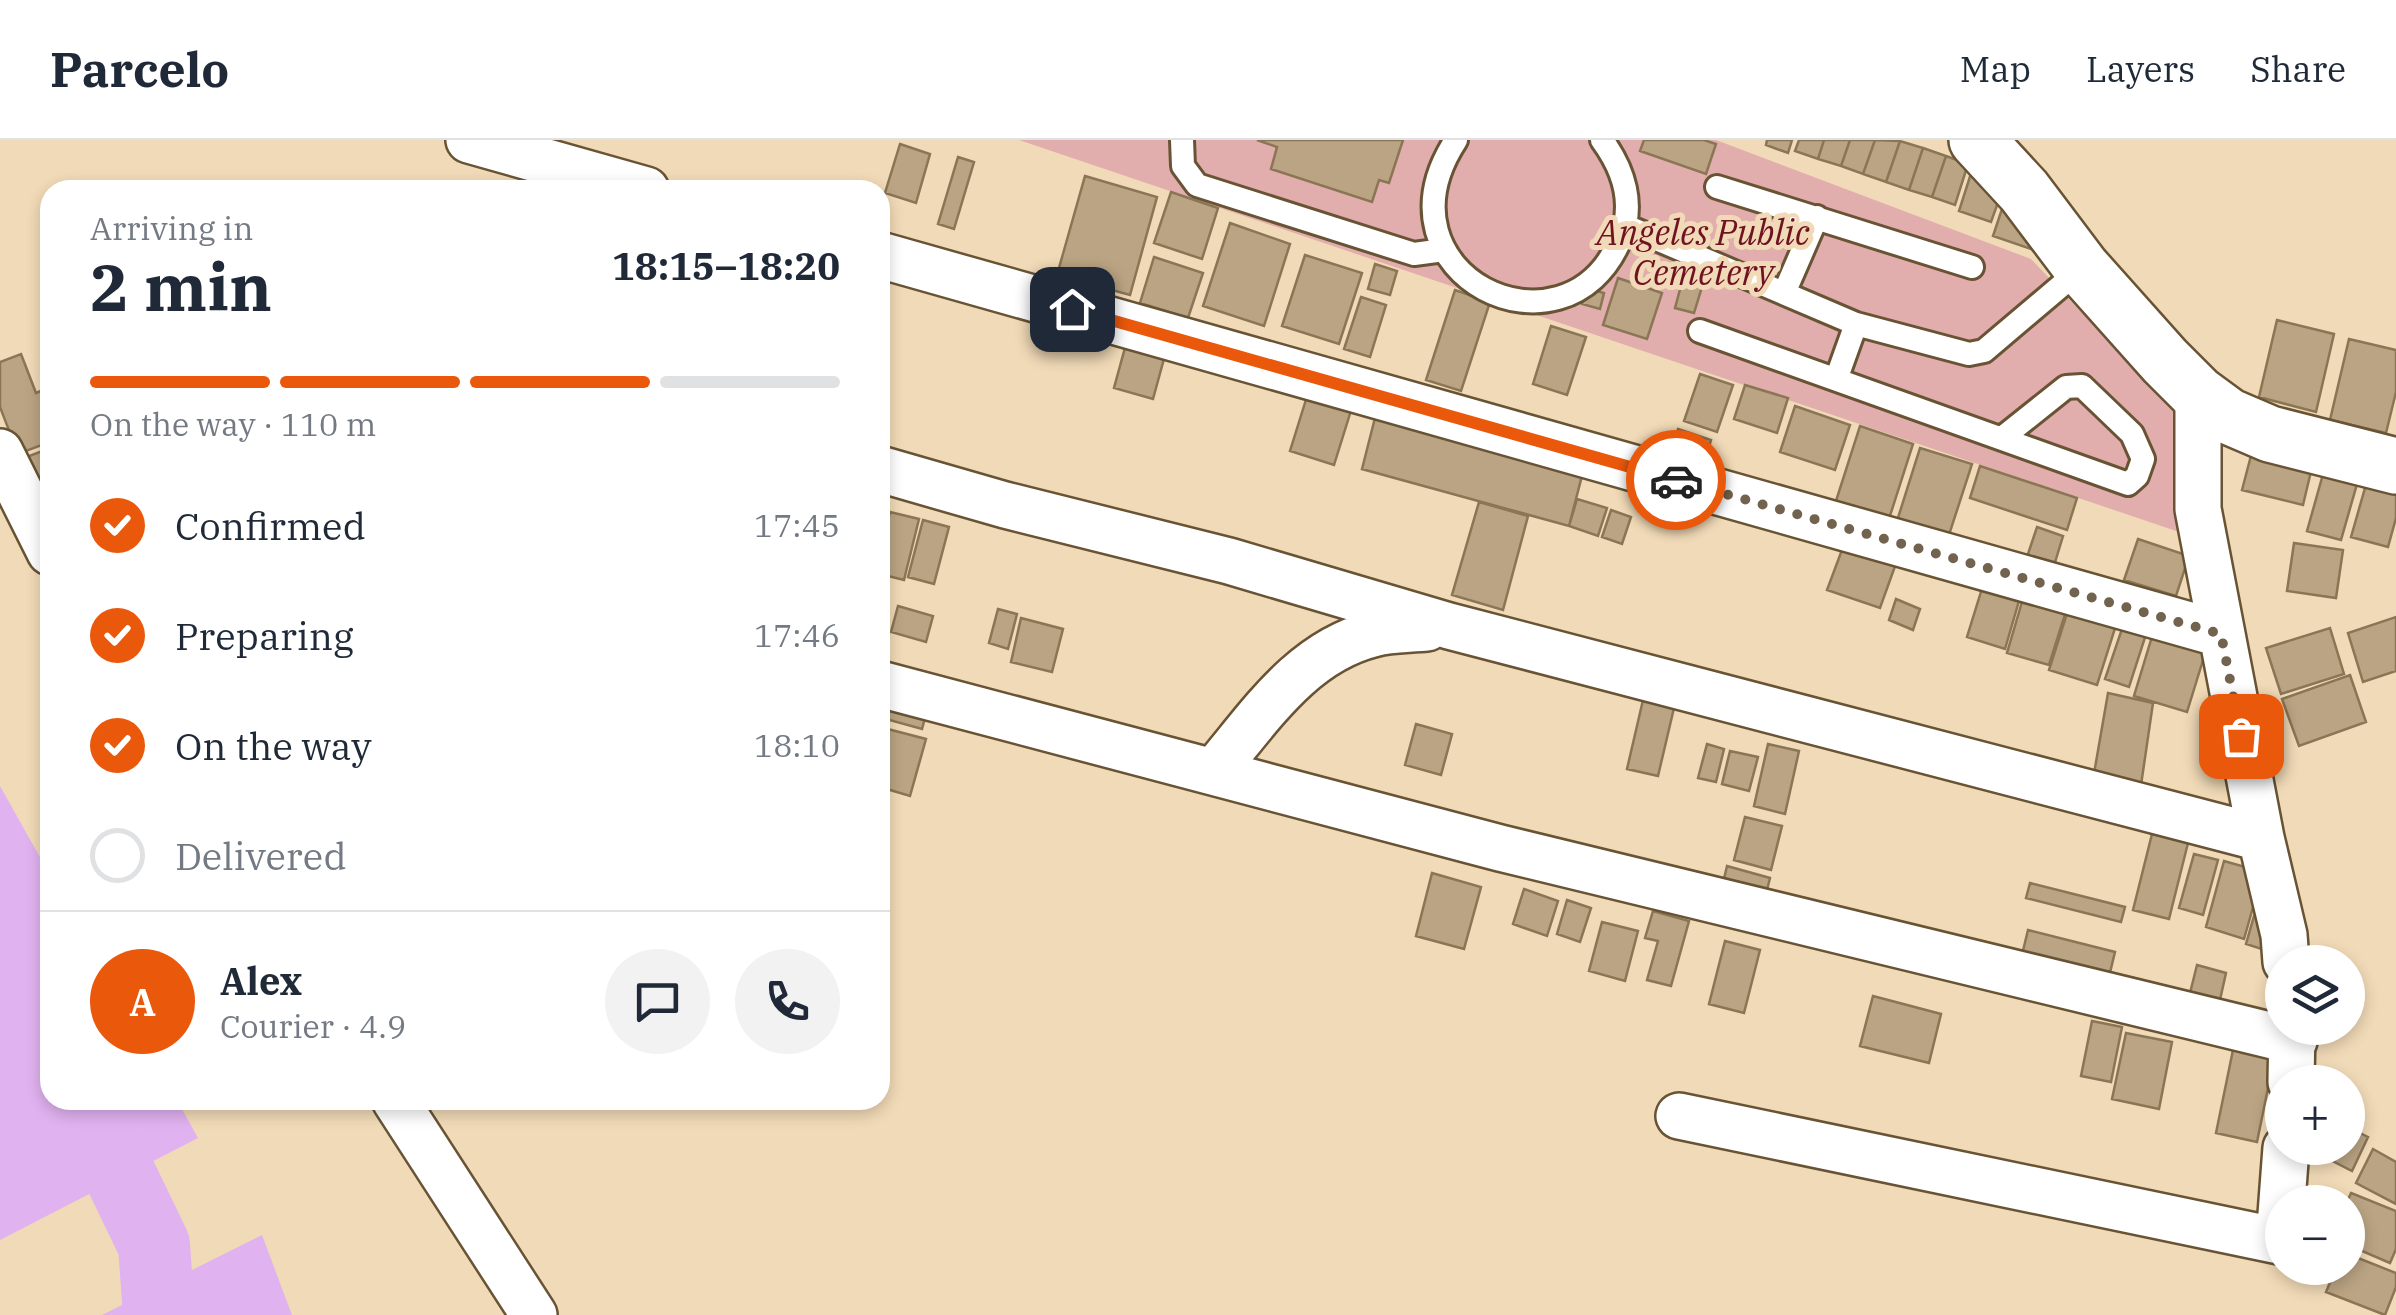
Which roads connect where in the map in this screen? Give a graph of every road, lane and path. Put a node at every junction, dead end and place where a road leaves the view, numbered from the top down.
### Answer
1 (469, 140) edge
2 (1182, 140) edge
3 (1456, 140) edge
4 (1602, 140) edge
5 (1977, 140) edge
6 (611, 180) edge
7 (1717, 187) dead end
8 (1817, 217) junction
9 (1626, 226) junction
10 (1444, 250) junction
11 (890, 258) edge
12 (1972, 267) dead end
13 (2082, 268) junction
14 (1785, 291) junction
15 (1856, 324) junction
16 (1700, 331) dead end
17 (1837, 378) junction
18 (2198, 394) junction
19 (2002, 438) junction
20 (0, 452) edge
21 (2396, 466) edge
22 (890, 471) edge
23 (40, 532) edge
24 (1449, 626) junction
25 (2221, 634) junction
26 (890, 687) edge
27 (1215, 770) junction
28 (2260, 838) junction
29 (2285, 945) edge
30 (2292, 1050) edge
31 (401, 1110) edge
32 (1679, 1116) dead end
33 (2285, 1165) edge
34 (534, 1315) edge

1 - 6 street
2 - 10 lane
3 - 10 lane
4 - 9 lane
5 - 13 street
7 - 8 lane
8 - 12 lane
8 - 14 lane
9 - 10 lane
9 - 14 lane
11 - 25 street
13 - 15 lane
13 - 18 street
14 - 15 lane
15 - 17 lane
16 - 17 lane
17 - 19 lane
18 - 21 street
18 - 25 street
19 - 19 lane
20 - 23 street
22 - 24 street
24 - 27 street
24 - 28 street
25 - 28 street
26 - 27 street
27 - 30 street
28 - 29 street
31 - 34 street
32 - 33 street

